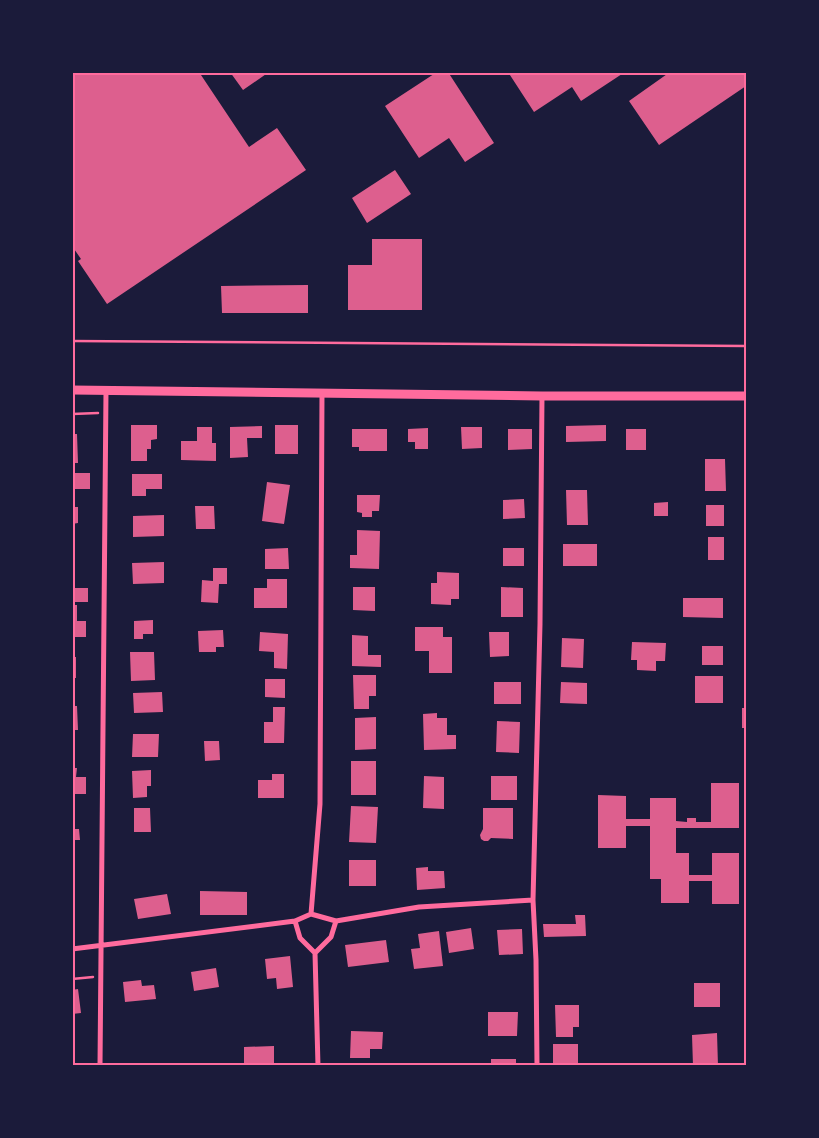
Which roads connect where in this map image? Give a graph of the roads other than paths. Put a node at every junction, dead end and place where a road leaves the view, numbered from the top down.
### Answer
1 (72, 390) edge
2 (106, 391) junction
3 (322, 393) junction
4 (542, 396) junction
5 (746, 396) edge
6 (533, 900) junction
7 (311, 914) junction
8 (295, 921) junction
9 (336, 921) junction
10 (102, 946) junction
11 (72, 949) edge
12 (316, 953) junction
13 (100, 1066) edge
14 (318, 1066) edge
15 (536, 1066) edge

1 - 2 main road
2 - 3 main road
2 - 10 street
3 - 4 main road
3 - 7 street
4 - 5 main road
4 - 6 street
6 - 9 street
6 - 15 street
7 - 8 street
7 - 9 street
8 - 10 street
8 - 12 street
9 - 12 street
10 - 11 street
10 - 13 street
12 - 14 street

